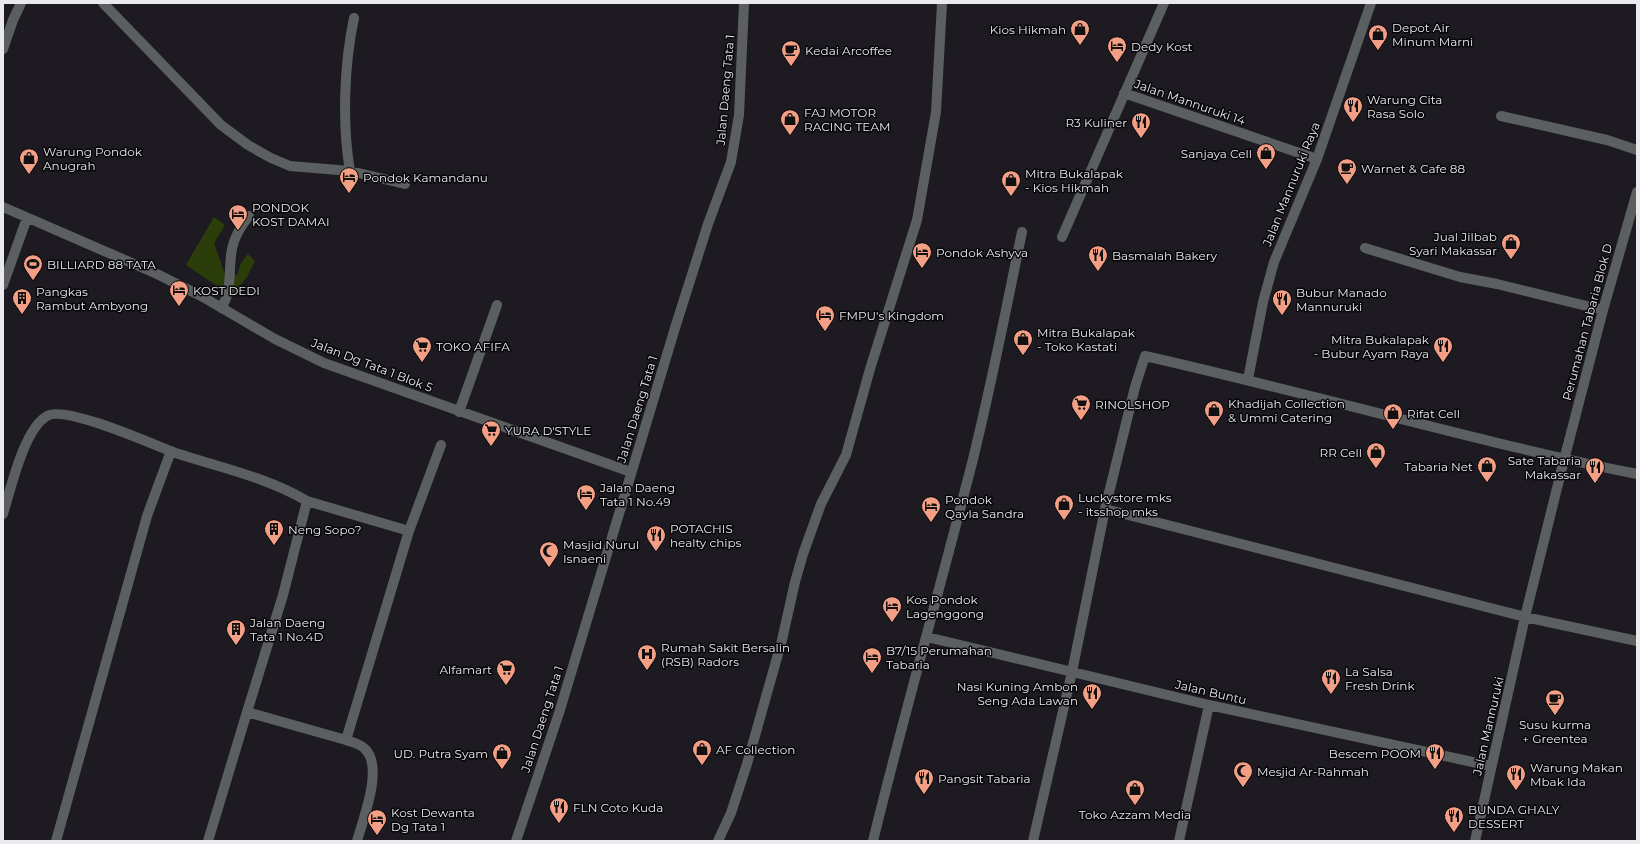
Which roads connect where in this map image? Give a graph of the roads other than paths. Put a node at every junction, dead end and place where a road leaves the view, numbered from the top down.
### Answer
1 (21, 3) edge
2 (103, 3) edge
3 (744, 3) edge
4 (942, 3) edge
5 (1164, 3) edge
6 (1371, 3) edge
7 (354, 18) dead end
8 (3, 49) edge
9 (1124, 93) junction
10 (1502, 116) dead end
11 (1637, 150) edge
12 (1318, 159) junction
13 (350, 171) junction
14 (405, 184) dead end
15 (1637, 192) edge
16 (3, 207) edge
17 (249, 216) dead end
18 (27, 218) junction
19 (1022, 232) dead end
20 (1062, 237) dead end
21 (1365, 248) dead end
22 (3, 285) edge
23 (498, 305) dead end
24 (222, 308) junction
25 (1603, 310) junction
26 (1248, 379) junction
27 (459, 412) junction
28 (441, 445) dead end
29 (171, 451) junction
30 (1564, 460) junction
31 (631, 472) junction
32 (1637, 474) edge
33 (307, 501) junction
34 (1105, 509) junction
35 (3, 514) edge
36 (409, 531) junction
37 (1525, 617) junction
38 (926, 636) junction
39 (1637, 641) edge
40 (1072, 672) junction
41 (1209, 705) junction
42 (247, 712) junction
43 (346, 740) junction
44 (1491, 766) junction
45 (56, 841) edge
46 (208, 841) edge
47 (357, 841) edge
48 (516, 841) edge
49 (718, 841) edge
50 (873, 841) edge
51 (1033, 841) edge
52 (1179, 841) edge
53 (1475, 841) edge

1 - 8 street
2 - 13 street
3 - 31 street, Jalan Daeng Tata 1
4 - 49 street
5 - 9 street, Jalan Mannuruki 14
6 - 12 street, Jalan Mannuruki Raya
7 - 13 street
9 - 12 street, Jalan Mannuruki 14
9 - 20 street
10 - 11 street
12 - 26 street, Jalan Mannuruki Raya
13 - 14 street
15 - 25 street, Perumahan Tabaria Blok D
16 - 18 street, Jalan Dg Tata 1 Blok 5
17 - 24 street
18 - 22 street
18 - 24 street, Jalan Dg Tata 1 Blok 5
19 - 38 street
21 - 25 street
23 - 27 street
24 - 27 street, Jalan Dg Tata 1 Blok 5
25 - 30 street, Perumahan Tabaria Blok D
26 - 30 street
26 - 34 street
27 - 31 street, Jalan Dg Tata 1 Blok 5
28 - 36 street
29 - 33 street
29 - 35 street
29 - 45 street
30 - 32 street
30 - 37 street, Perumahan Tabaria Blok D
31 - 48 street, Jalan Daeng Tata 1
33 - 36 street
33 - 42 street
34 - 37 street
34 - 40 street
36 - 43 street
37 - 39 street
37 - 44 street, Jalan Mannuruki
38 - 40 street, Jalan Buntu
38 - 50 street
40 - 41 street, Jalan Buntu
40 - 51 street
41 - 44 street, Jalan Buntu
41 - 52 street
42 - 43 street
42 - 46 street
43 - 47 street
44 - 53 street, Jalan Mannuruki

